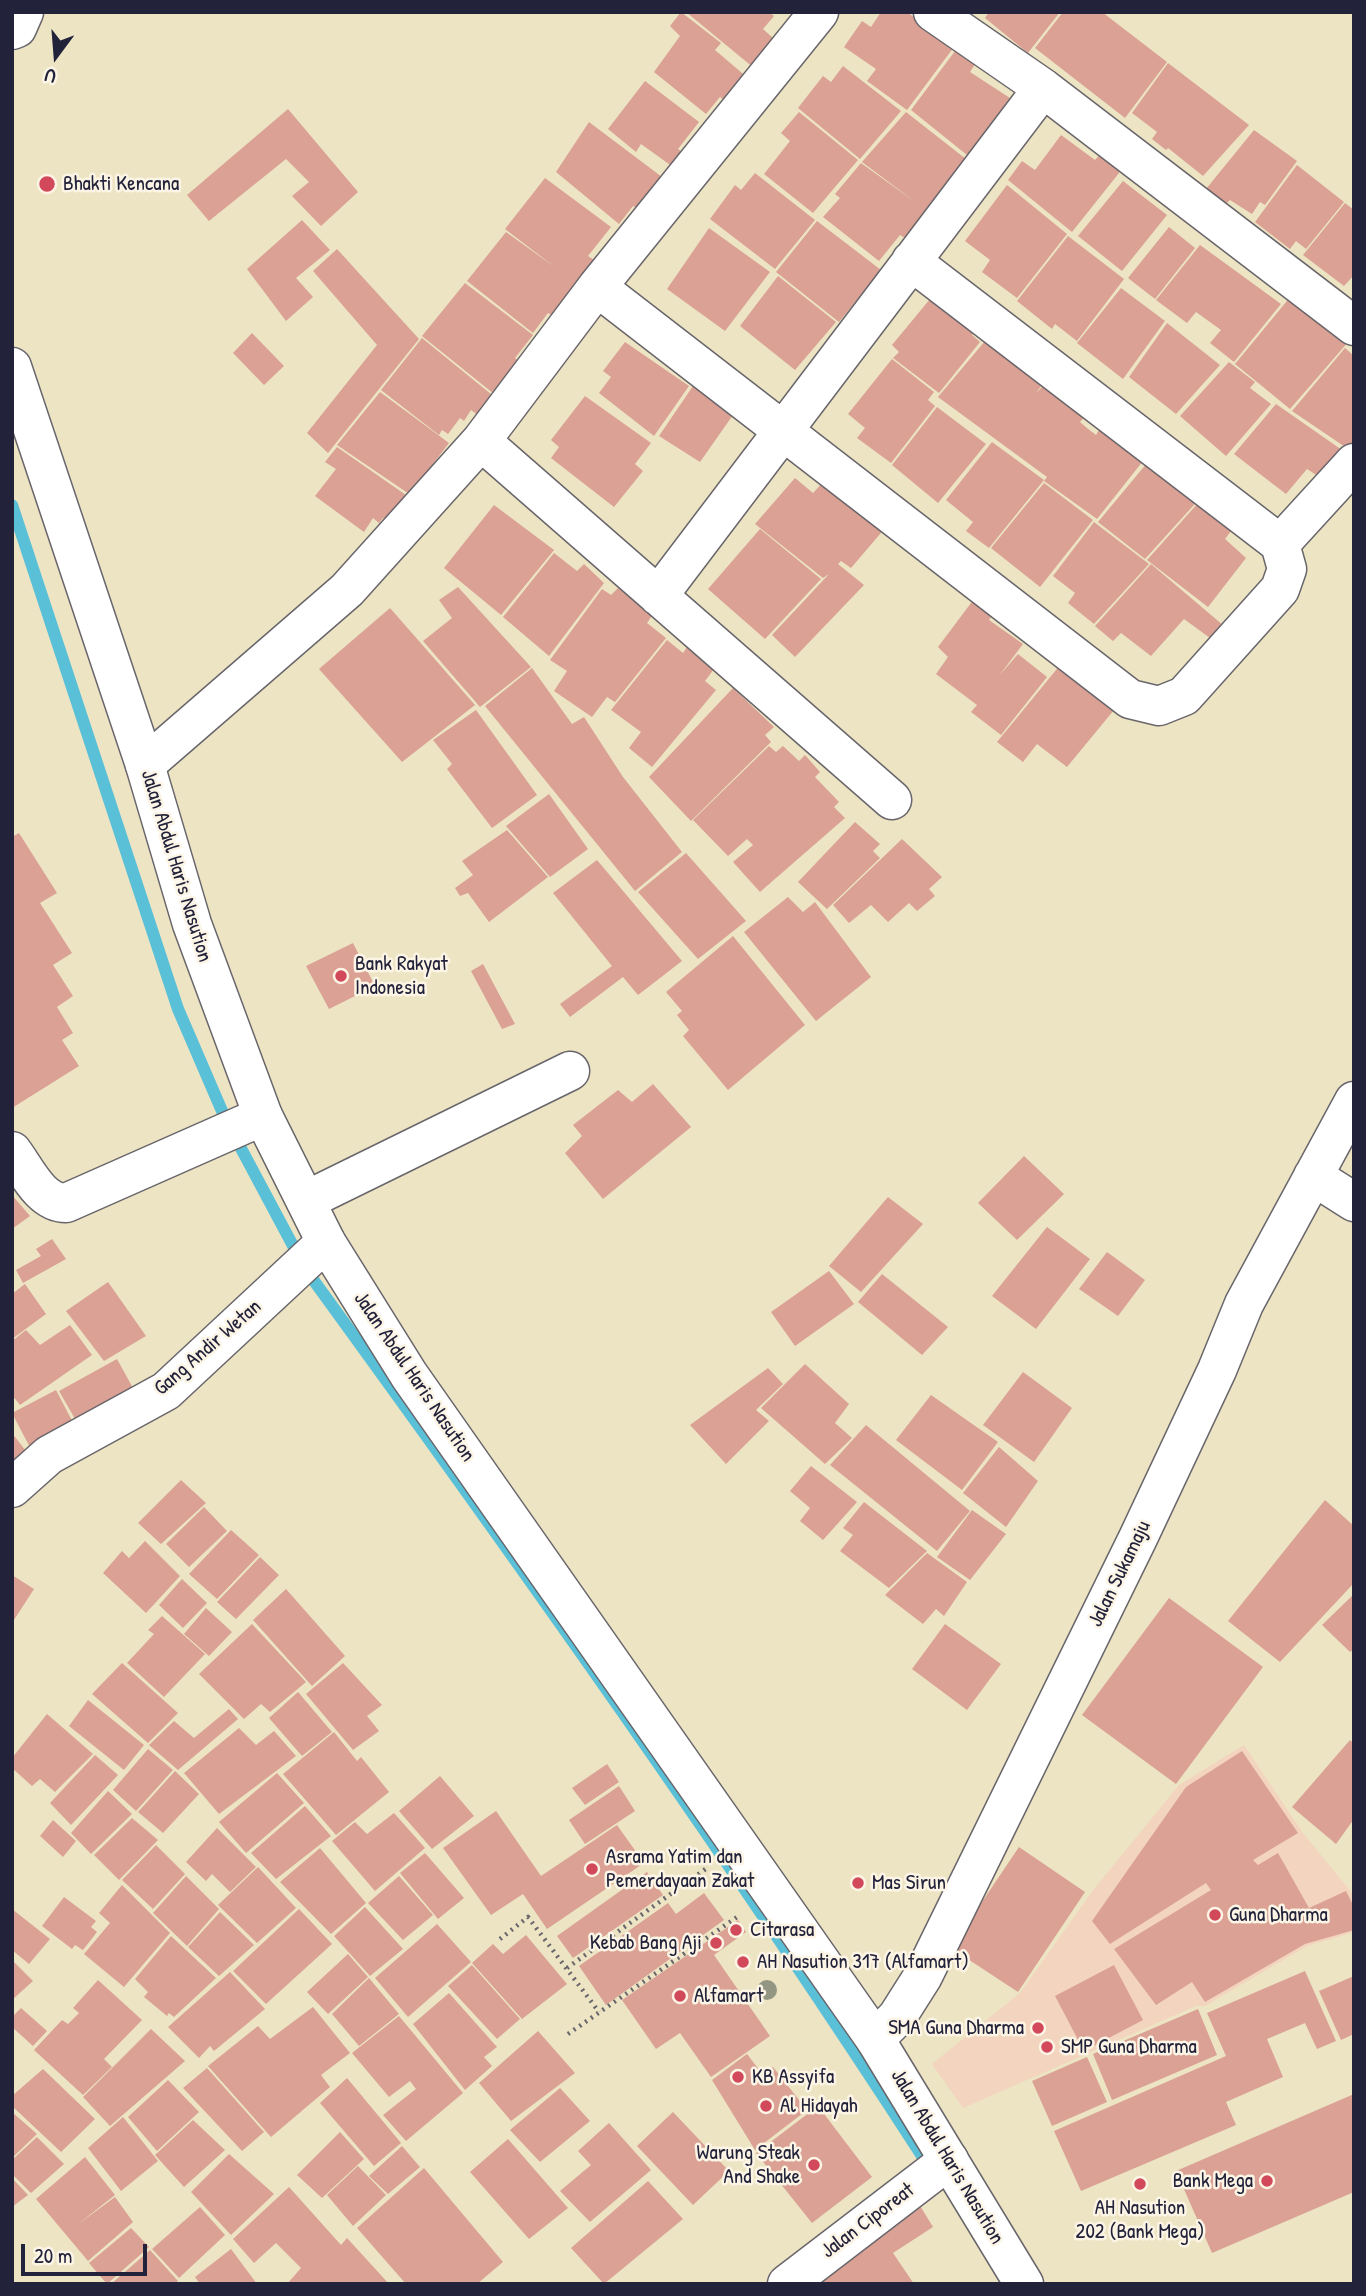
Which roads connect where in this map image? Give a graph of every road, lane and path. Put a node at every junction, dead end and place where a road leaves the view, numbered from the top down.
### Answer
1 (24, 12) edge
2 (819, 12) edge
3 (933, 12) edge
4 (12, 30) edge
5 (1043, 88) junction
6 (911, 261) junction
7 (597, 287) junction
8 (1354, 326) edge
9 (12, 367) edge
10 (22, 424) edge
11 (782, 430) junction
12 (481, 441) junction
13 (1354, 463) edge
14 (1280, 544) junction
15 (658, 596) junction
16 (145, 765) junction
17 (892, 800) dead end
18 (570, 1071) dead end
19 (1354, 1101) edge
20 (263, 1116) junction
21 (12, 1151) edge
22 (1313, 1176) junction
23 (307, 1200) junction
24 (1354, 1202) edge
25 (334, 1255) junction
26 (12, 1488) edge
27 (739, 1846) junction
28 (773, 1892) junction
29 (500, 1939) dead end
30 (567, 1968) junction
31 (599, 2012) junction
32 (568, 2034) dead end
33 (875, 2039) junction
34 (948, 2160) junction
35 (787, 2284) edge
36 (1024, 2284) edge

1 - 4 main road
2 - 7 main road
3 - 5 main road
5 - 6 main road
5 - 8 main road
6 - 11 main road
6 - 14 main road
7 - 11 main road
7 - 12 main road
9 - 10 main road, Jalan Abdul Haris Nasution
10 - 16 main road, Jalan Abdul Haris Nasution
11 - 14 main road
11 - 15 main road
12 - 15 main road
12 - 16 main road
13 - 14 main road
15 - 17 main road
16 - 20 main road, Jalan Abdul Haris Nasution
18 - 23 main road
19 - 22 main road, Jalan Sukamaju
20 - 21 main road
20 - 23 main road, Jalan Abdul Haris Nasution
22 - 24 main road
22 - 33 main road, Jalan Sukamaju
23 - 25 main road, Jalan Abdul Haris Nasution
25 - 26 main road, Gang Andir Wetan
25 - 27 main road, Jalan Abdul Haris Nasution
27 - 28 main road, Jalan Abdul Haris Nasution
27 - 30 path
28 - 31 path
28 - 33 main road, Jalan Abdul Haris Nasution
29 - 30 path
30 - 31 path
31 - 32 path
33 - 34 main road, Jalan Abdul Haris Nasution
34 - 35 main road, Jalan Ciporeat
34 - 36 main road, Jalan Abdul Haris Nasution

